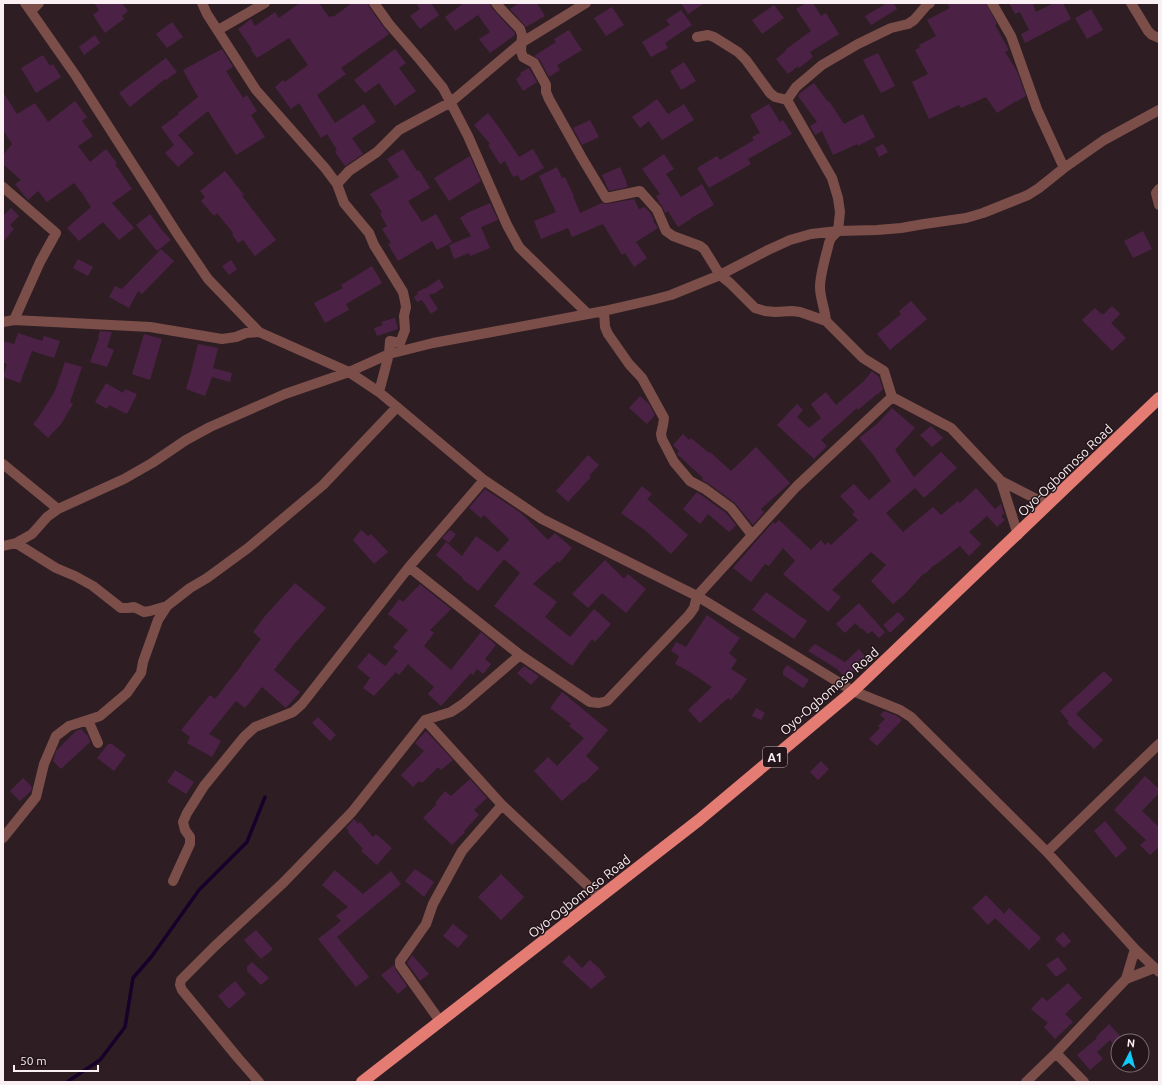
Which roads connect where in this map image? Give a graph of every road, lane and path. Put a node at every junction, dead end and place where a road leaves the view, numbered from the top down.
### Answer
1 (39, 3) edge
2 (202, 3) edge
3 (265, 3) edge
4 (374, 3) edge
5 (496, 3) edge
6 (586, 3) edge
7 (992, 3) edge
8 (1131, 3) edge
9 (927, 4) edge
10 (28, 7) edge
11 (218, 30) junction
12 (697, 37) dead end
13 (1159, 38) edge
14 (521, 43) junction
15 (787, 100) junction
16 (450, 102) junction
17 (1159, 110) edge
18 (1064, 168) junction
19 (337, 184) junction
20 (3, 188) edge
21 (1159, 189) edge
22 (1159, 205) edge
23 (838, 231) junction
24 (720, 275) junction
25 (604, 311) junction
26 (588, 314) junction
27 (14, 320) junction
28 (826, 321) junction
29 (3, 322) edge
30 (259, 332) junction
31 (389, 354) junction
32 (349, 372) junction
33 (379, 392) junction
34 (892, 397) junction
35 (1159, 398) edge
36 (397, 407) junction
37 (3, 464) edge
38 (484, 480) junction
39 (1001, 481) junction
40 (1048, 505) junction
41 (58, 509) junction
42 (1018, 534) junction
43 (752, 535) junction
44 (16, 543) junction
45 (3, 546) edge
46 (409, 567) junction
47 (697, 596) junction
48 (167, 606) junction
49 (520, 655) junction
50 (853, 691) junction
51 (88, 720) junction
52 (425, 720) junction
53 (98, 743) dead end
54 (1159, 744) edge
55 (502, 804) junction
56 (3, 838) edge
57 (1047, 852) junction
58 (173, 881) dead end
59 (600, 897) junction
60 (1135, 949) junction
61 (1157, 970) edge
62 (1126, 979) junction
63 (440, 1021) junction
64 (1056, 1053) junction
65 (259, 1082) edge
66 (362, 1082) edge
67 (1026, 1082) edge
68 (1084, 1082) edge

1 - 10 street
2 - 11 street
3 - 11 street
4 - 16 street
5 - 14 street
6 - 14 street
7 - 18 street
8 - 13 street
9 - 15 street
10 - 30 street
11 - 19 street
12 - 15 street
14 - 16 street
14 - 24 street
15 - 23 street
16 - 19 street
16 - 26 street
17 - 18 street
18 - 23 street
19 - 31 street
20 - 27 street
21 - 22 street
23 - 24 street
23 - 28 street
24 - 25 street
24 - 28 street
25 - 26 street
25 - 43 street
26 - 31 street
27 - 29 street
27 - 30 street
28 - 34 street
30 - 32 street
31 - 32 street
31 - 33 street
32 - 33 street
32 - 41 street
33 - 36 street
34 - 39 street
34 - 43 street
35 - 40 highway, Oyo-Ogbomoso Road / A1
36 - 38 street
36 - 48 street
37 - 41 street
38 - 46 street
38 - 47 street
39 - 40 street
39 - 42 street
40 - 42 highway, Oyo-Ogbomoso Road / A1
41 - 44 street
42 - 50 highway, Oyo-Ogbomoso Road / A1
43 - 47 street
44 - 45 street
44 - 48 street
46 - 49 street
46 - 58 street
47 - 49 street
47 - 50 street
48 - 51 street
49 - 52 street
50 - 57 street
50 - 59 highway, Oyo-Ogbomoso Road / A1
51 - 53 street
51 - 56 street
52 - 55 street
52 - 65 street
54 - 57 street
55 - 59 street
55 - 63 street
57 - 60 street
59 - 63 highway, Oyo-Ogbomoso Road / A1
60 - 61 street
60 - 62 street
61 - 62 street
62 - 64 street
63 - 66 highway, Oyo-Ogbomoso Road / A1
64 - 67 street
64 - 68 street

